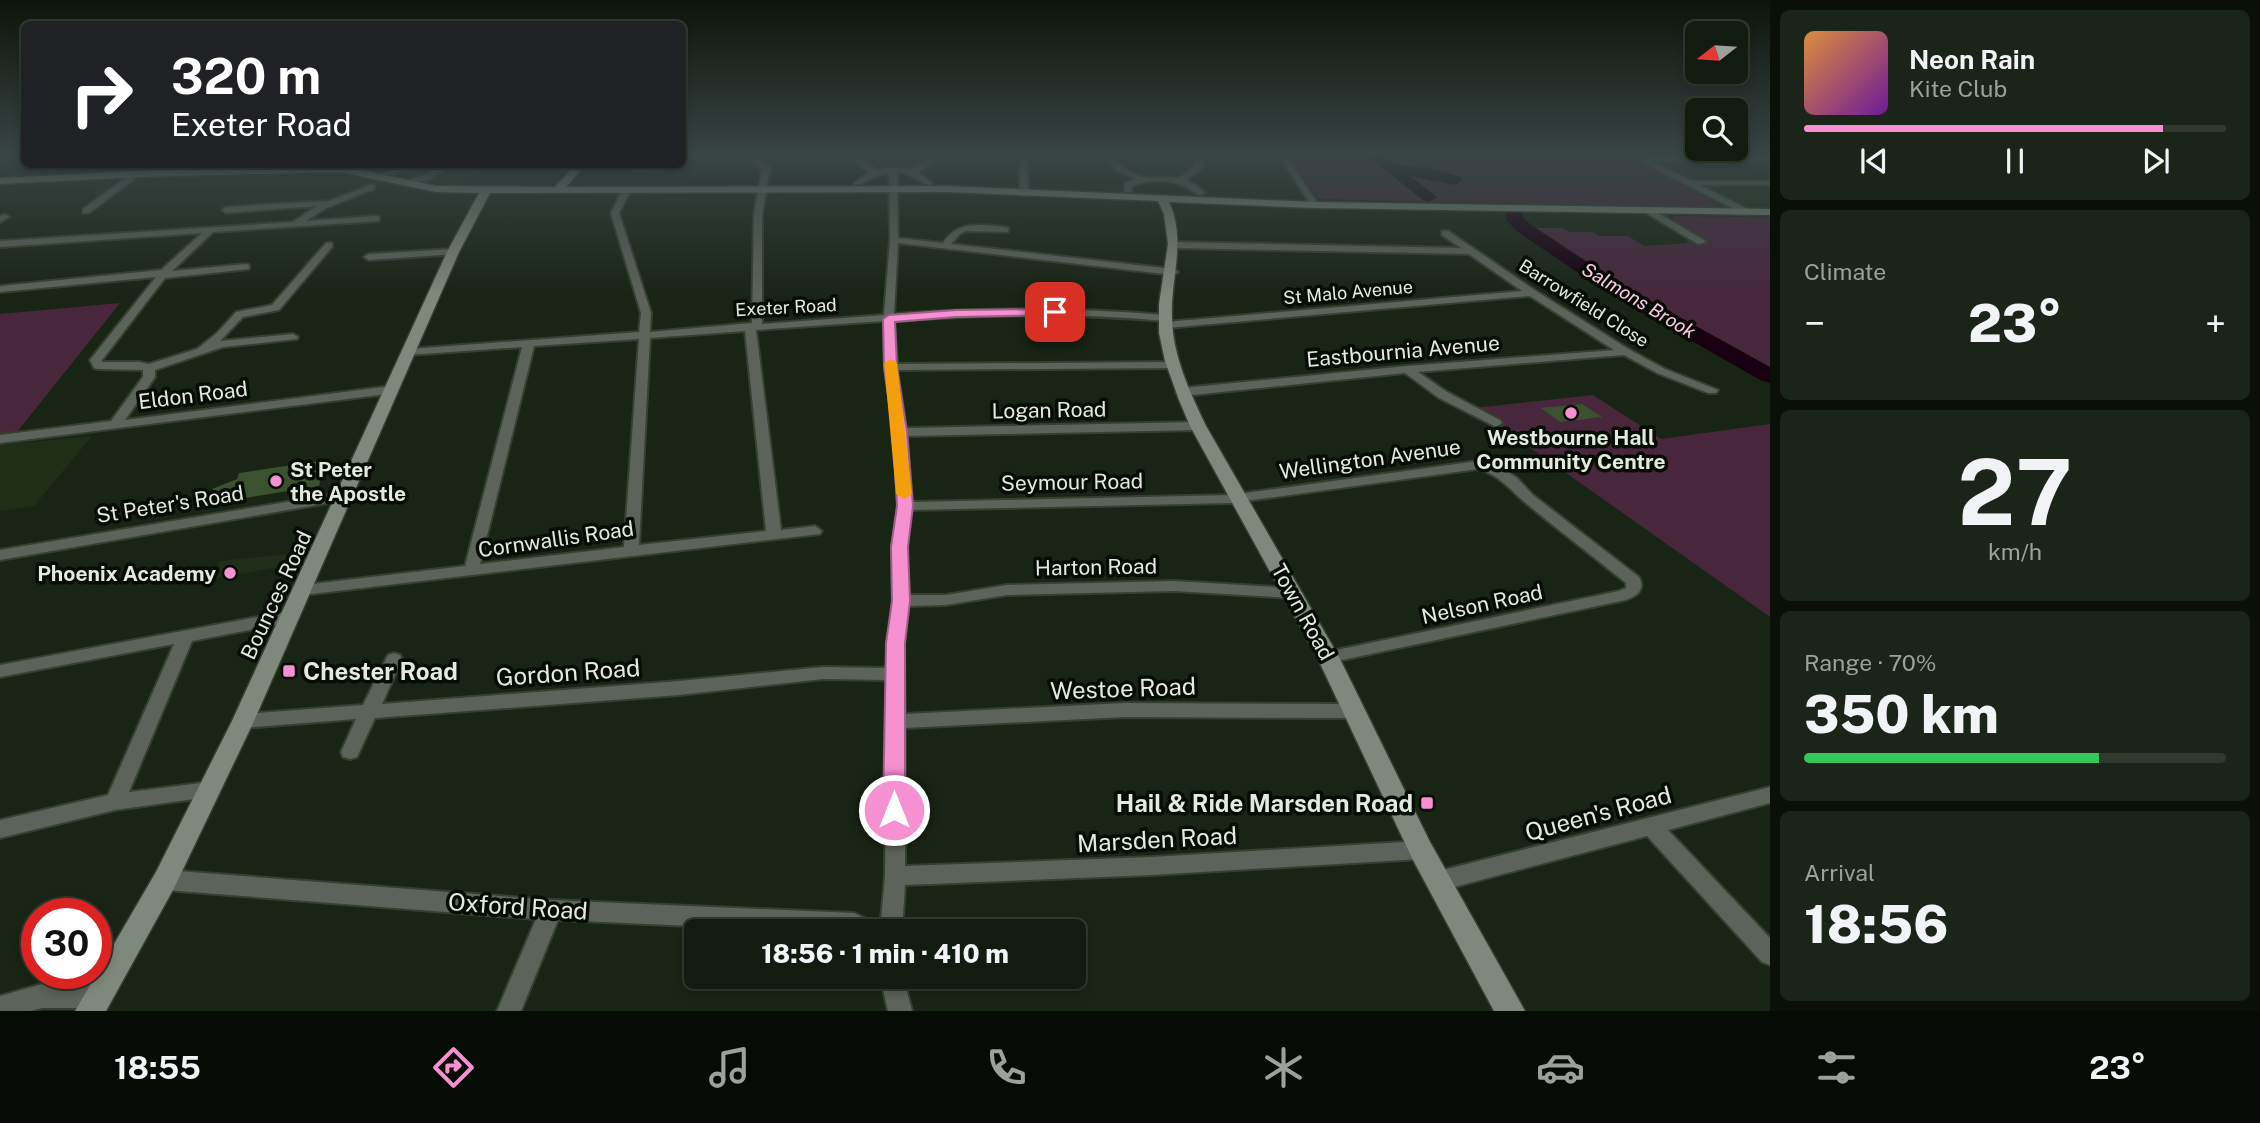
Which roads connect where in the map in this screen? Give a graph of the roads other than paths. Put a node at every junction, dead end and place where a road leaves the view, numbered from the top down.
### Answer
1 (98, 202) edge
2 (480, 202) edge
3 (620, 202) edge
4 (759, 202) edge
5 (893, 202) edge
6 (1166, 202) edge
7 (1282, 202) edge
8 (1313, 202) edge
9 (1727, 202) edge
10 (331, 203) joint
11 (1315, 205) junction
12 (226, 210) dead end
13 (86, 211) dead end
14 (1651, 212) junction
15 (1746, 212) junction
16 (1770, 212) edge
17 (376, 219) dead end
18 (293, 225) junction
19 (1004, 230) dead end
20 (210, 231) junction
21 (1445, 233) dead end
22 (894, 240) junction
23 (1701, 242) dead end
24 (0, 244) edge
25 (329, 245) dead end
26 (946, 245) junction
27 (1173, 245) junction
28 (1469, 251) junction
29 (453, 252) junction
30 (369, 257) dead end
31 (246, 267) dead end
32 (1172, 272) junction
33 (163, 274) junction
34 (0, 289) edge
35 (1532, 293) junction
36 (889, 319) junction
37 (1166, 321) junction
38 (754, 326) junction
39 (645, 335) junction
40 (293, 337) dead end
41 (528, 344) junction
42 (409, 352) junction
43 (1626, 352) junction
44 (198, 353) junction
45 (1172, 365) junction
46 (891, 367) junction
47 (149, 368) junction
48 (1406, 369) junction
49 (391, 390) junction
50 (1712, 390) dead end
51 (1182, 392) junction
52 (1496, 423) dead end
53 (116, 424) junction
54 (1198, 426) junction
55 (900, 432) junction
56 (0, 439) edge
57 (346, 496) junction
58 (1239, 498) junction
59 (905, 506) junction
60 (815, 531) dead end
61 (774, 535) junction
62 (631, 550) junction
63 (0, 555) edge
64 (471, 572) junction
65 (1634, 581) joint
66 (303, 590) junction
67 (1292, 593) junction
68 (901, 601) junction
69 (290, 617) junction
70 (186, 636) junction
71 (1328, 657) junction
72 (394, 659) dead end
73 (0, 671) edge
74 (896, 674) junction
75 (368, 711) junction
76 (1354, 711) junction
77 (243, 721) junction
78 (894, 722) junction
79 (351, 752) dead end
80 (209, 790) junction
81 (1770, 795) edge
82 (115, 802) junction
83 (1651, 826) junction
84 (0, 829) edge
85 (1421, 850) junction
86 (895, 876) junction
87 (165, 880) junction
88 (1439, 881) junction
89 (551, 909) junction
90 (767, 919) edge
91 (892, 919) edge
92 (1770, 954) edge
93 (894, 989) edge
94 (95, 1004) edge
95 (0, 1008) edge
96 (509, 1011) edge
97 (900, 1011) edge
98 (1510, 1011) edge

1 - 13 street
2 - 29 main road, Bounces Road
3 - 39 street
4 - 38 street
5 - 22 street
6 - 27 main road, Town Road
7 - 11 main road
8 - 11 street
9 - 15 street
10 - 12 street
10 - 18 street
11 - 14 main road
14 - 15 main road
14 - 23 street
15 - 16 main road
17 - 18 street
18 - 20 street
19 - 26 street
20 - 24 street
20 - 33 street
21 - 28 street, Barrowfield Close
22 - 26 street
22 - 36 street
25 - 44 street
26 - 32 street
27 - 28 street
27 - 32 main road, Town Road
28 - 35 street, Barrowfield Close
29 - 30 street
29 - 42 main road, Bounces Road
31 - 33 street
32 - 37 main road, Town Road
33 - 34 street
33 - 47 street
35 - 37 street, St Malo Avenue
35 - 43 street, Barrowfield Close
36 - 37 street, Exeter Road
36 - 38 street, Exeter Road
36 - 46 street
37 - 45 main road, Town Road
38 - 39 street, Exeter Road
38 - 61 street
39 - 41 street, Exeter Road
39 - 62 street
40 - 44 street
41 - 42 street, Exeter Road
41 - 64 street
42 - 49 main road, Bounces Road
43 - 48 street, Eastbournia Avenue
43 - 50 street, Barrowfield Close
44 - 47 street
45 - 46 street
45 - 51 main road, Town Road
46 - 55 street
47 - 53 street
48 - 51 street, Eastbournia Avenue
48 - 52 street
49 - 53 street, Eldon Road
49 - 57 main road, Bounces Road
51 - 54 main road, Town Road
53 - 56 street, Eldon Road
54 - 55 street, Logan Road
54 - 58 main road, Town Road
55 - 59 street
57 - 63 street, St Peter's Road
57 - 66 main road, Bounces Road
58 - 59 street, Seymour Road
58 - 65 street, Wellington Avenue
58 - 67 main road, Town Road
59 - 68 street
60 - 61 street, Cornwallis Road
61 - 62 street, Cornwallis Road
62 - 64 street, Cornwallis Road
64 - 66 street, Cornwallis Road
65 - 71 street, Nelson Road
66 - 69 main road, Bounces Road
67 - 68 street, Harton Road
67 - 71 main road, Town Road
68 - 74 street
69 - 70 street
69 - 77 main road, Bounces Road
70 - 73 street
70 - 82 street
71 - 76 main road, Town Road
72 - 75 street
74 - 75 street, Gordon Road
74 - 78 street
75 - 77 street, Gordon Road
75 - 79 street
76 - 78 street, Westoe Road
76 - 85 main road, Town Road
77 - 80 main road, Bounces Road
78 - 86 street
80 - 82 street
80 - 87 main road, Bounces Road
81 - 83 street, Queen's Road
82 - 84 street
83 - 88 street, Queen's Road
83 - 92 street
85 - 86 street, Marsden Road
85 - 88 main road, Town Road
86 - 91 street
87 - 89 street, Oxford Road
87 - 94 main road, Bounces Road
88 - 98 main road, Town Road
89 - 90 street, Oxford Road
89 - 96 street
93 - 97 street
94 - 95 street

